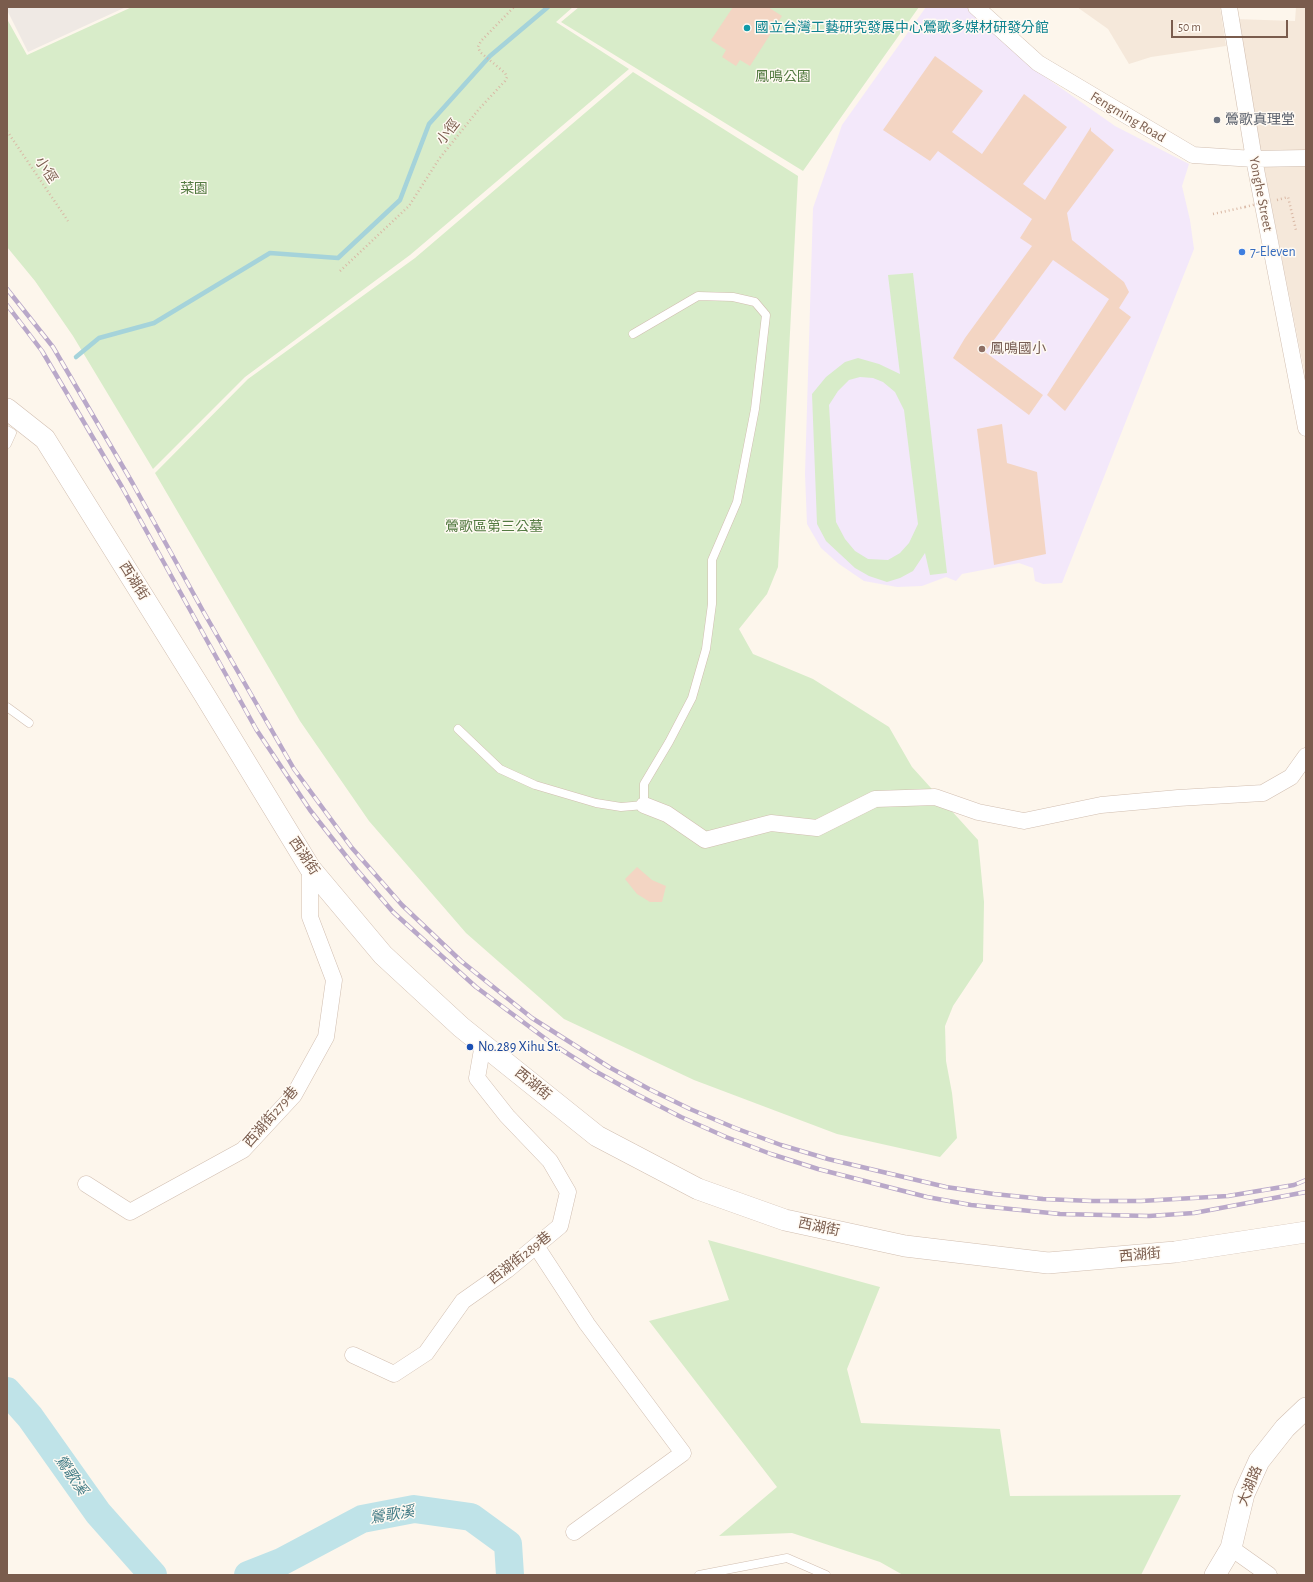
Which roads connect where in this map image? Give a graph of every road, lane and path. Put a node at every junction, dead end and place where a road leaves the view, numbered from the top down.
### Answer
1 (514, 7) edge
2 (976, 7) edge
3 (1229, 7) edge
4 (7, 132) edge
5 (1306, 158) edge
6 (1254, 159) junction
7 (1213, 214) dead end
8 (68, 221) dead end
9 (1296, 230) dead end
10 (340, 271) dead end
11 (633, 334) dead end
12 (7, 409) edge
13 (1306, 428) edge
14 (7, 430) edge
15 (7, 444) edge
16 (7, 707) edge
17 (29, 723) dead end
18 (458, 729) dead end
19 (1306, 756) edge
20 (644, 805) junction
21 (310, 868) junction
22 (483, 1044) junction
23 (86, 1184) dead end
24 (1306, 1232) edge
25 (536, 1246) junction
26 (353, 1355) dead end
27 (1306, 1408) edge
28 (574, 1532) dead end
29 (1231, 1548) junction
30 (698, 1575) edge
31 (826, 1575) edge
32 (1215, 1575) edge
33 (1268, 1575) edge

1 - 10 path, 小徑
2 - 6 street, Fengming Road
3 - 6 street, Yonghe Street
4 - 8 path, 小徑
5 - 6 street, Fengming Road
6 - 13 street, Yonghe Street
7 - 9 path, bridge
11 - 20 lane
12 - 21 street, 西湖街
14 - 15 lane
16 - 17 lane
18 - 20 lane
19 - 20 street
21 - 22 street, 西湖街
21 - 23 street, 西湖街279巷
22 - 24 street, 西湖街
22 - 25 street, 西湖街289巷
25 - 26 street, 西湖街289巷
25 - 28 street
27 - 29 street, 大湖路
29 - 32 street, 大湖路
29 - 33 street
30 - 31 lane

